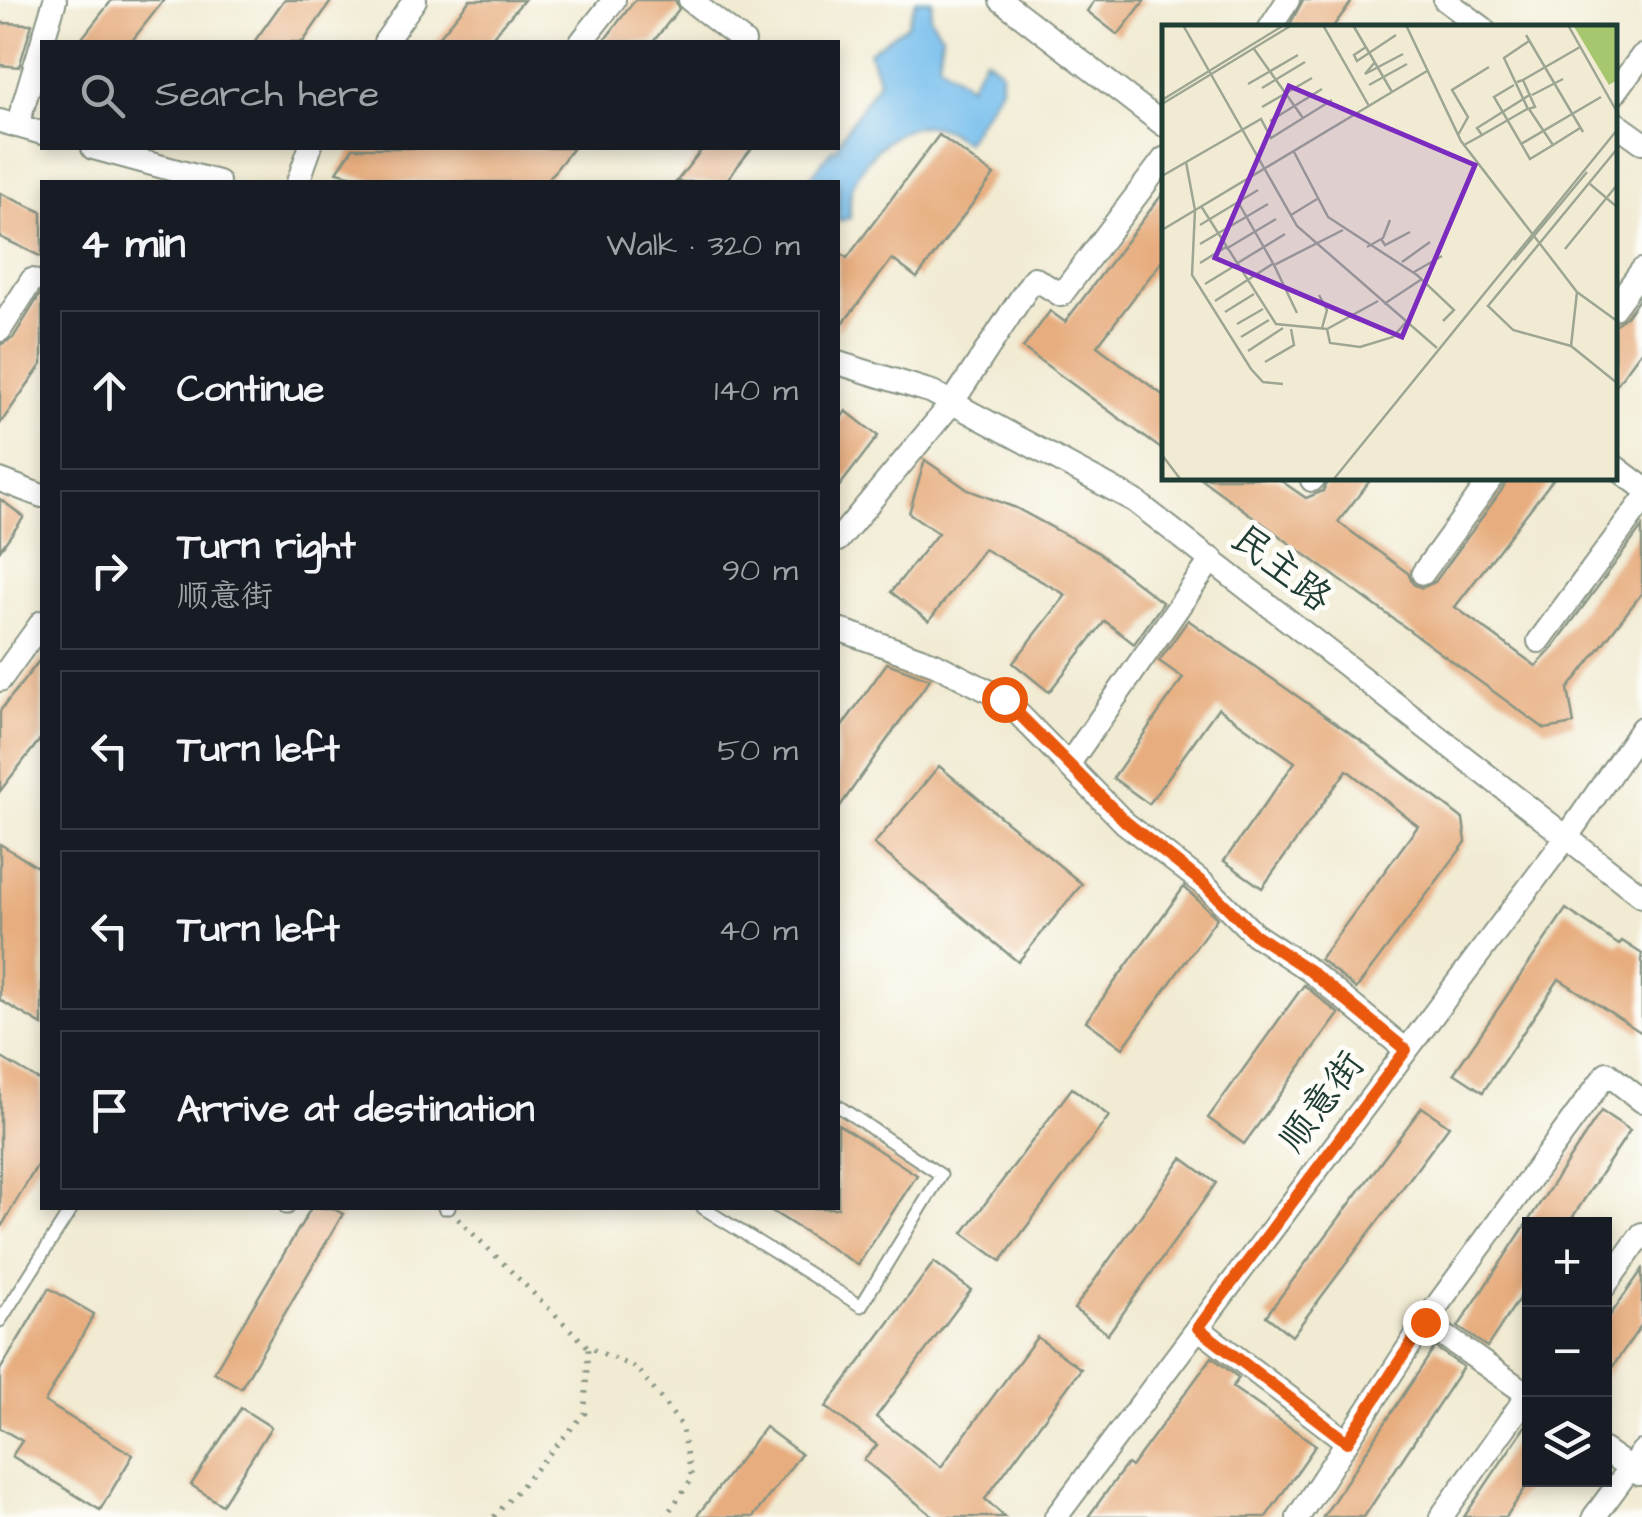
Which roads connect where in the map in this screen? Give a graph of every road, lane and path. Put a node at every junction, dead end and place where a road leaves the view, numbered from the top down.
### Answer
1 (55, 0) edge
2 (415, 0) edge
3 (614, 0) edge
4 (690, 0) edge
5 (1002, 0) edge
6 (1288, 0) edge
7 (1444, 0) edge
8 (1473, 18) edge
9 (1272, 25) edge
10 (385, 40) edge
11 (583, 40) edge
12 (741, 40) edge
13 (1642, 56) edge
14 (1617, 90) edge
15 (8, 124) edge
16 (1162, 124) edge
17 (1617, 124) edge
18 (40, 132) edge
19 (1642, 142) edge
20 (101, 150) edge
21 (309, 150) edge
22 (1162, 162) edge
23 (211, 180) edge
24 (299, 180) edge
25 (1642, 270) edge
26 (32, 280) dead end
27 (1617, 304) edge
28 (0, 330) edge
29 (840, 364) edge
30 (952, 403) junction
31 (1617, 468) edge
32 (0, 480) edge
33 (1491, 480) edge
34 (1642, 486) edge
35 (40, 490) edge
36 (1642, 502) edge
37 (840, 538) edge
38 (1212, 559) junction
39 (1422, 572) dead end
40 (40, 625) edge
41 (840, 630) edge
42 (1539, 641) dead end
43 (0, 680) edge
44 (1642, 728) edge
45 (1068, 764) junction
46 (1566, 838) junction
47 (1642, 896) edge
48 (1406, 1050) junction
49 (1642, 1101) edge
50 (840, 1107) edge
51 (71, 1210) edge
52 (449, 1210) edge
53 (705, 1210) edge
54 (1642, 1234) edge
55 (1612, 1275) edge
56 (0, 1321) edge
57 (1425, 1322) junction
58 (1198, 1328) junction
59 (588, 1347) junction
60 (1522, 1389) edge
61 (1527, 1397) edge
62 (1347, 1442) junction
63 (1612, 1454) edge
64 (1638, 1465) edge
65 (494, 1517) edge
66 (665, 1517) edge
67 (1056, 1517) edge
68 (1298, 1517) edge
69 (1441, 1517) edge
70 (1594, 1517) edge

1 - 15 street
2 - 10 street
3 - 11 street
4 - 12 street
5 - 16 street
6 - 9 street
7 - 8 street
13 - 14 street
15 - 18 street
17 - 19 street
20 - 23 street
21 - 24 street
22 - 30 street
25 - 27 street
26 - 28 street
29 - 30 street, 民主路
30 - 37 street
30 - 38 street, 民主路
31 - 34 street
32 - 35 street
33 - 39 street
36 - 42 street
38 - 45 street
38 - 46 street, 民主路
40 - 43 street
41 - 45 street
44 - 46 street, 顺意街
45 - 48 street
46 - 47 street, 民主路
46 - 48 street, 顺意街
48 - 58 street, 顺意街
49 - 57 street
50 - 53 lane
51 - 56 lane
52 - 59 path
54 - 55 street
57 - 60 street
57 - 62 street
58 - 62 street
58 - 67 street, 顺意街
59 - 65 path
59 - 66 path
61 - 69 street
62 - 68 street
63 - 64 street
64 - 70 street

